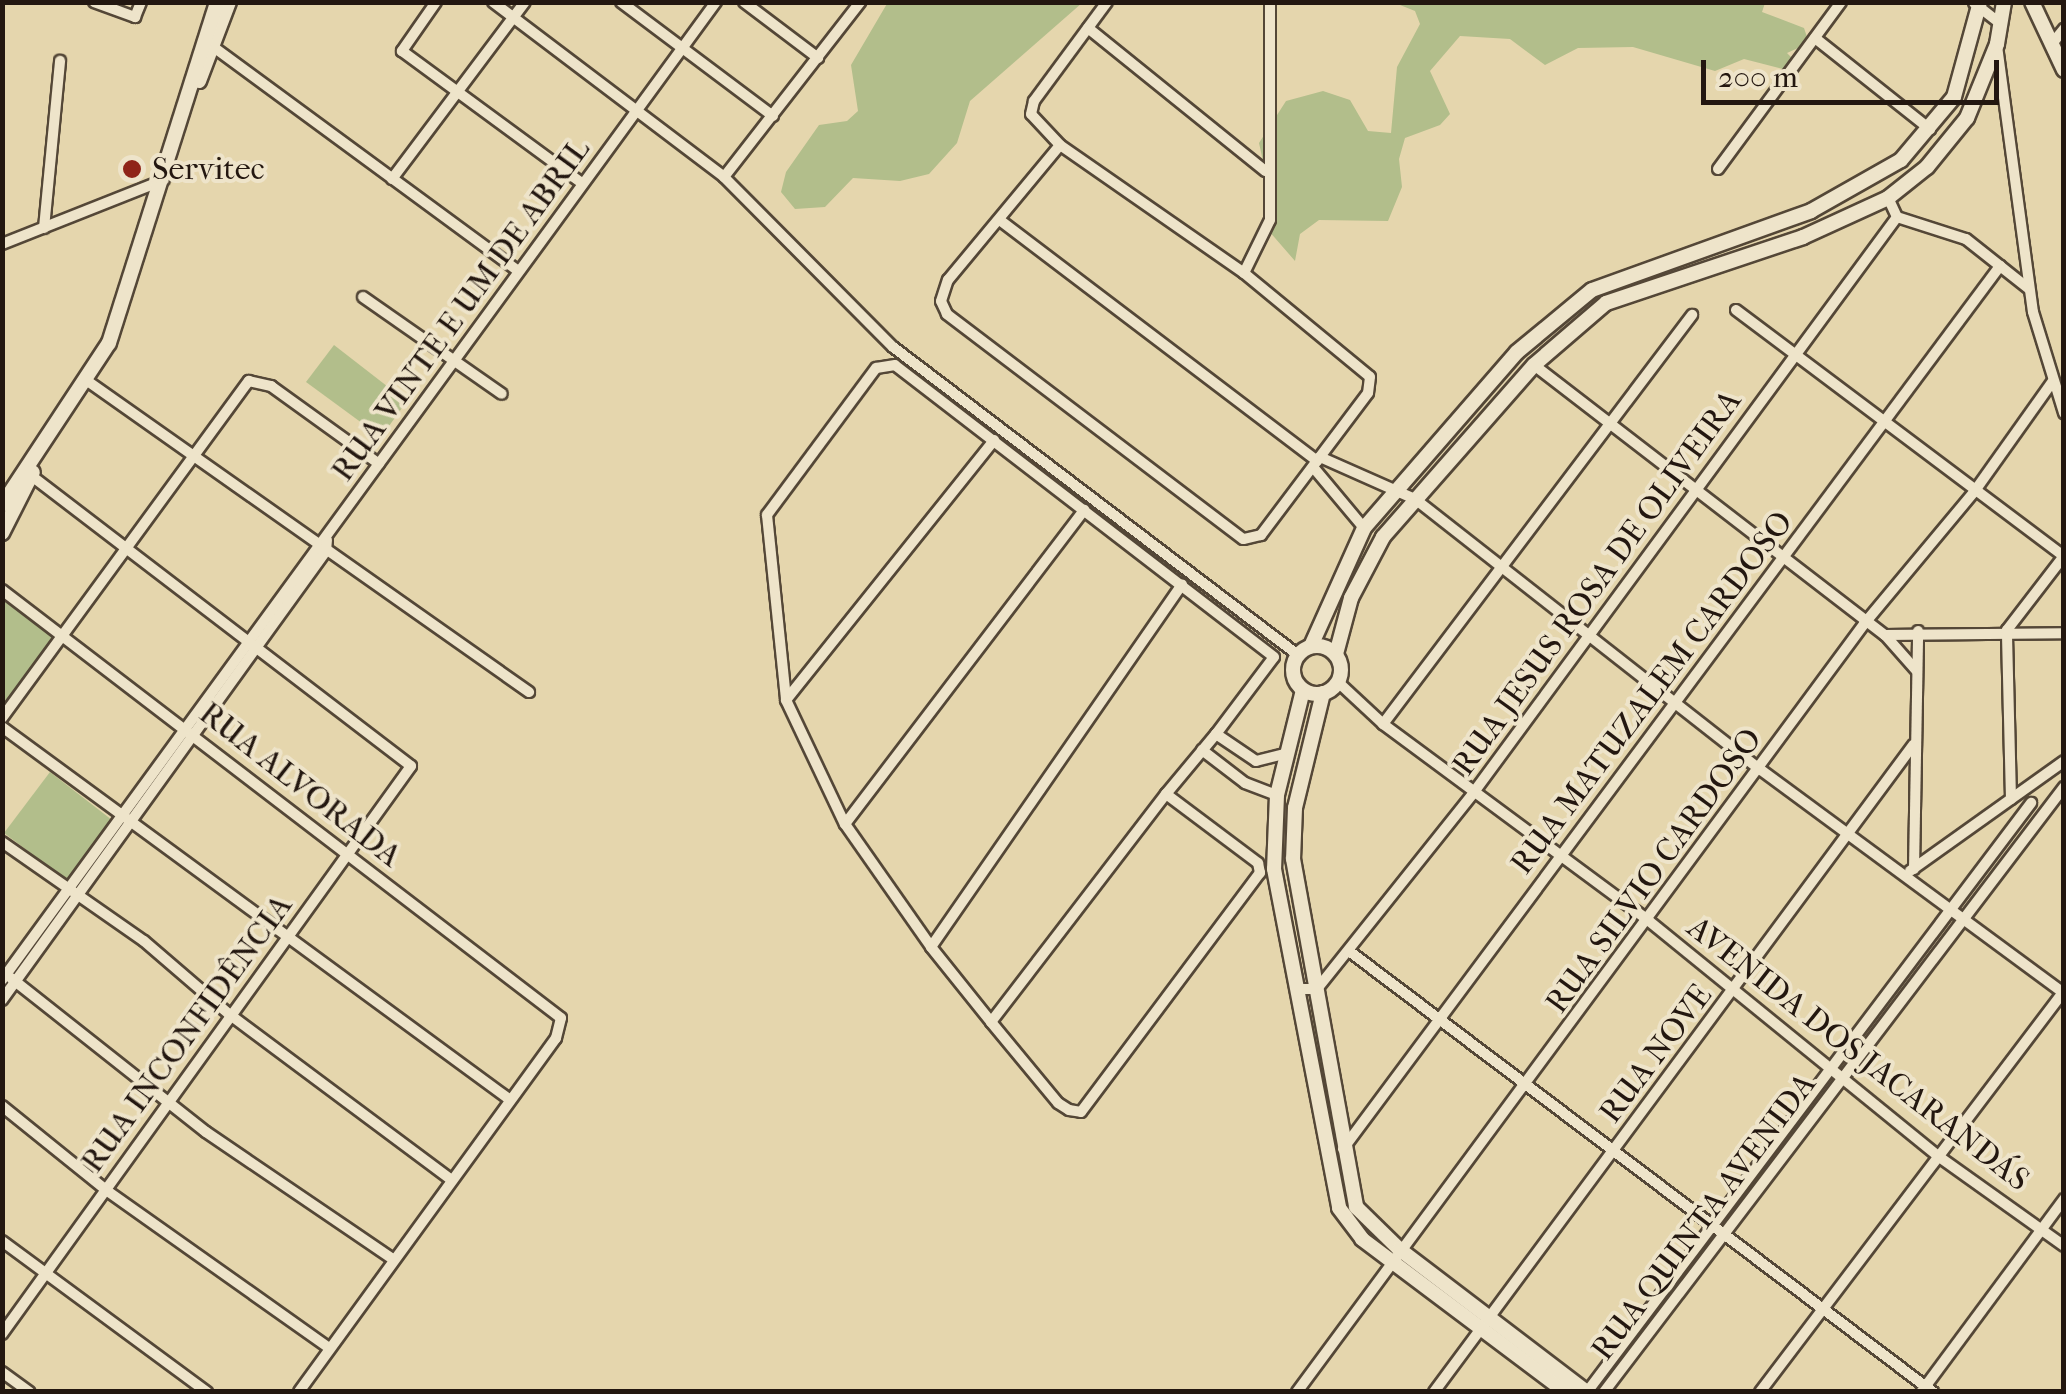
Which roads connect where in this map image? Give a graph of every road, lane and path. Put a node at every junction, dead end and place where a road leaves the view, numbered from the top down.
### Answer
1 (94, 2) edge
2 (141, 2) edge
3 (217, 2) edge
4 (229, 2) edge
5 (436, 2) edge
6 (493, 2) edge
7 (525, 2) edge
8 (622, 2) edge
9 (716, 2) edge
10 (744, 2) edge
11 (860, 2) edge
12 (1107, 2) edge
13 (1270, 2) edge
14 (1840, 2) edge
15 (2004, 2) edge
16 (2032, 2) edge
17 (1978, 4) edge
18 (513, 18) junction
19 (2001, 24) junction
20 (1088, 28) junction
21 (2064, 29) edge
22 (1815, 38) junction
23 (208, 43) junction
24 (1997, 44) junction
25 (2051, 45) junction
26 (681, 50) junction
27 (818, 58) junction
28 (60, 61) dead end
29 (2064, 70) edge
30 (458, 94) junction
31 (636, 109) junction
32 (773, 116) junction
33 (1931, 130) junction
34 (1060, 145) junction
35 (1266, 170) junction
36 (1718, 170) dead end
37 (724, 177) junction
38 (164, 179) junction
39 (392, 180) junction
40 (582, 183) junction
41 (1841, 198) junction
42 (1888, 198) junction
43 (1897, 217) junction
44 (1851, 218) junction
45 (1001, 221) junction
46 (44, 228) junction
47 (2, 244) edge
48 (2000, 266) junction
49 (518, 271) junction
50 (1244, 272) junction
51 (2030, 290) junction
52 (363, 297) dead end
53 (1736, 310) dead end
54 (1692, 315) dead end
55 (1797, 356) junction
56 (455, 358) junction
57 (1534, 365) junction
58 (86, 380) junction
59 (2054, 381) junction
60 (502, 394) dead end
61 (2064, 413) edge
62 (1606, 422) junction
63 (1887, 422) junction
64 (994, 440) junction
65 (193, 456) junction
66 (1316, 462) junction
67 (379, 464) junction
68 (29, 474) junction
69 (1394, 488) junction
70 (1692, 492) junction
71 (1974, 492) junction
72 (1415, 499) junction
73 (1084, 510) junction
74 (4, 518) edge
75 (1364, 528) junction
76 (324, 545) junction
77 (126, 548) junction
78 (2063, 556) edge
79 (1781, 560) junction
80 (1500, 565) junction
81 (1182, 584) junction
82 (2, 590) edge
83 (1864, 624) junction
84 (2007, 630) junction
85 (1918, 631) junction
86 (2064, 632) edge
87 (64, 634) junction
88 (1588, 635) junction
89 (1885, 635) junction
90 (250, 645) junction
91 (1305, 651) junction
92 (1336, 654) junction
93 (1916, 670) junction
94 (1338, 682) junction
95 (1303, 690) junction
96 (528, 692) dead end
97 (1323, 694) junction
98 (786, 700) junction
99 (1676, 701) junction
100 (2, 718) edge
101 (1383, 724) junction
102 (184, 726) junction
103 (2, 727) edge
104 (194, 734) junction
105 (1216, 734) junction
106 (1914, 744) junction
107 (1202, 750) junction
108 (1285, 754) junction
109 (2064, 762) edge
110 (1761, 770) junction
111 (2064, 787) edge
112 (1474, 792) junction
113 (1166, 794) junction
114 (2016, 796) junction
115 (1277, 800) junction
116 (2032, 803) junction
117 (1295, 808) junction
118 (2045, 810) junction
119 (121, 814) junction
120 (132, 822) junction
121 (844, 824) junction
122 (1850, 833) junction
123 (2, 842) edge
124 (346, 856) junction
125 (1559, 858) junction
126 (1910, 872) junction
127 (66, 888) junction
128 (78, 896) junction
129 (1949, 908) junction
130 (1960, 917) junction
131 (1649, 922) junction
132 (287, 934) junction
133 (931, 948) junction
134 (1349, 951) junction
135 (7, 977) edge
136 (1298, 989) junction
137 (1317, 989) junction
138 (1735, 991) junction
139 (2063, 992) edge
140 (2, 1000) edge
141 (229, 1014) junction
142 (1443, 1017) junction
143 (991, 1022) junction
144 (1838, 1071) junction
145 (1527, 1084) junction
146 (509, 1099) junction
147 (168, 1100) junction
148 (2, 1106) edge
149 (1615, 1148) junction
150 (1343, 1150) junction
151 (1938, 1156) junction
152 (450, 1179) junction
153 (106, 1190) junction
154 (2064, 1199) edge
155 (1709, 1227) junction
156 (2042, 1229) junction
157 (1723, 1237) junction
158 (2, 1241) edge
159 (2064, 1246) edge
160 (1395, 1256) junction
161 (393, 1259) junction
162 (46, 1271) junction
163 (1822, 1309) junction
164 (1486, 1323) junction
165 (2, 1334) edge
166 (329, 1348) junction
167 (2, 1372) edge
168 (1926, 1390) edge
169 (1587, 1391) edge
170 (30, 1392) edge
171 (208, 1392) edge
172 (298, 1392) edge
173 (1297, 1392) edge
174 (1434, 1392) edge
175 (1566, 1392) edge
176 (1604, 1392) edge
177 (1760, 1392) edge

1 - 2 street
3 - 23 street
4 - 23 street
5 - 30 street
6 - 18 street
7 - 18 street
8 - 26 street
9 - 26 street, RUA VINTE E UM DE ABRIL
10 - 27 street
11 - 27 street
12 - 20 street
13 - 35 street
14 - 22 street
15 - 19 street
16 - 25 street
17 - 19 street
17 - 33 street
18 - 30 street
18 - 31 street
19 - 24 street
20 - 34 street
20 - 35 street
21 - 25 street
22 - 33 street
22 - 36 street
23 - 38 street
23 - 39 street
24 - 42 street
24 - 51 street
25 - 29 street
26 - 31 street, RUA VINTE E UM DE ABRIL
26 - 32 street
27 - 32 street
28 - 46 street
30 - 39 street
30 - 40 street
31 - 37 street
31 - 40 street, RUA VINTE E UM DE ABRIL
32 - 37 street
33 - 41 street
34 - 45 street
34 - 50 street
35 - 50 street
37 - 91 street
38 - 46 street
38 - 58 street
39 - 49 street
40 - 49 street, RUA VINTE E UM DE ABRIL
41 - 44 street
41 - 69 street
42 - 43 street
42 - 44 street
43 - 48 street
43 - 55 street, RUA JESUS ROSA DE OLIVEIRA
44 - 57 street
45 - 66 street
45 - 66 street
46 - 47 street
48 - 51 street
48 - 63 street, RUA MATUZALEM CARDOSO
49 - 56 street, RUA VINTE E UM DE ABRIL
50 - 66 street
51 - 59 street
52 - 56 street
53 - 55 street
54 - 62 street
55 - 63 street
55 - 70 street, RUA JESUS ROSA DE OLIVEIRA
56 - 60 street
56 - 67 street, RUA VINTE E UM DE ABRIL
57 - 62 street
57 - 72 street
58 - 65 street
58 - 68 street
59 - 61 street
59 - 71 street, RUA SILVIO CARDOSO
62 - 70 street
62 - 80 street
63 - 71 street
63 - 79 street, RUA MATUZALEM CARDOSO
64 - 73 street
64 - 98 street
64 - 98 street
65 - 67 street
65 - 76 street
65 - 77 street
66 - 69 street
66 - 75 street
67 - 76 street, RUA VINTE E UM DE ABRIL
68 - 74 street
68 - 77 street
69 - 72 street
69 - 75 street
70 - 79 street
70 - 88 street, RUA JESUS ROSA DE OLIVEIRA
71 - 78 street
71 - 83 street, RUA SILVIO CARDOSO
72 - 80 street
72 - 92 street
73 - 81 street
73 - 121 street
75 - 91 street
76 - 90 street, RUA VINTE E UM DE ABRIL
76 - 96 street
77 - 87 street
77 - 90 street
78 - 84 street
79 - 83 street
79 - 99 street, RUA MATUZALEM CARDOSO
80 - 88 street
80 - 101 street
81 - 105 street
81 - 133 street
82 - 87 street, RUA ALVORADA
83 - 89 street
83 - 110 street, RUA SILVIO CARDOSO
84 - 85 street
84 - 86 street
84 - 114 street
85 - 89 street
85 - 93 street
87 - 100 street
87 - 102 street, RUA ALVORADA
88 - 99 street
88 - 112 street, RUA JESUS ROSA DE OLIVEIRA
89 - 93 street
90 - 102 street, RUA VINTE E UM DE ABRIL
90 - 104 street, RUA VINTE E UM DE ABRIL
90 - 124 street, RUA INCONFIDÊNCIA
91 - 92 street
91 - 95 street
92 - 94 street
93 - 106 street
94 - 97 street
94 - 101 street, AVENIDA DOS JACARANDÁS
95 - 97 street
95 - 108 street
97 - 117 street
98 - 121 street
99 - 110 street
99 - 125 street, RUA MATUZALEM CARDOSO
101 - 112 street, AVENIDA DOS JACARANDÁS
102 - 104 street, RUA ALVORADA
102 - 119 street, RUA VINTE E UM DE ABRIL
103 - 119 street
104 - 120 street, RUA VINTE E UM DE ABRIL
104 - 124 street, RUA ALVORADA
105 - 107 street
105 - 108 street
106 - 122 street, RUA NOVE
106 - 126 street
107 - 113 street
107 - 115 street
108 - 115 street
109 - 114 street
110 - 122 street
110 - 131 street, RUA SILVIO CARDOSO
111 - 118 street, RUA QUINTA AVENIDA
112 - 125 street, AVENIDA DOS JACARANDÁS
112 - 134 street, RUA JESUS ROSA DE OLIVEIRA
113 - 143 street
113 - 143 street
114 - 116 street
114 - 126 street
115 - 117 street
115 - 136 street
116 - 118 street
116 - 129 street, RUA QUINTA AVENIDA
117 - 137 street
118 - 130 street, RUA QUINTA AVENIDA
119 - 120 street
119 - 127 street, RUA VINTE E UM DE ABRIL
120 - 128 street, RUA VINTE E UM DE ABRIL
120 - 132 street
121 - 133 street
122 - 126 street
122 - 138 street, RUA NOVE
123 - 127 street
124 - 132 street, RUA INCONFIDÊNCIA
124 - 146 street, RUA ALVORADA
125 - 131 street, AVENIDA DOS JACARANDÁS
125 - 142 street, RUA MATUZALEM CARDOSO
126 - 129 street
127 - 128 street
127 - 135 street, RUA VINTE E UM DE ABRIL
128 - 135 street, RUA VINTE E UM DE ABRIL
128 - 141 street
129 - 130 street
129 - 144 street, RUA QUINTA AVENIDA
130 - 139 street
130 - 144 street, RUA QUINTA AVENIDA
131 - 138 street, AVENIDA DOS JACARANDÁS
131 - 145 street, RUA SILVIO CARDOSO
132 - 141 street, RUA INCONFIDÊNCIA
132 - 146 street
133 - 143 street
134 - 137 street, RUA JESUS ROSA DE OLIVEIRA
134 - 142 street
135 - 140 street, RUA VINTE E UM DE ABRIL
135 - 147 street
136 - 137 street
136 - 160 street
137 - 150 street
138 - 144 street, AVENIDA DOS JACARANDÁS
138 - 149 street, RUA NOVE
139 - 151 street
141 - 147 street, RUA INCONFIDÊNCIA
141 - 152 street
142 - 145 street
142 - 150 street, RUA MATUZALEM CARDOSO
144 - 151 street, AVENIDA DOS JACARANDÁS
144 - 155 street, RUA QUINTA AVENIDA
144 - 157 street, RUA QUINTA AVENIDA
145 - 149 street
145 - 160 street, RUA SILVIO CARDOSO
146 - 152 street
147 - 153 street, RUA INCONFIDÊNCIA
147 - 161 street
148 - 153 street
149 - 155 street
149 - 164 street, RUA NOVE
150 - 160 street
151 - 156 street, AVENIDA DOS JACARANDÁS
151 - 163 street
152 - 161 street
153 - 162 street, RUA INCONFIDÊNCIA
153 - 166 street
154 - 156 street
155 - 157 street
155 - 169 street, RUA QUINTA AVENIDA
156 - 159 street, AVENIDA DOS JACARANDÁS
156 - 168 street
157 - 163 street
157 - 176 street, RUA QUINTA AVENIDA
158 - 162 street
160 - 164 street
160 - 173 street, RUA SILVIO CARDOSO
161 - 166 street
162 - 165 street, RUA INCONFIDÊNCIA
162 - 171 street
163 - 168 street
163 - 177 street
164 - 169 street
164 - 174 street, RUA NOVE
164 - 175 street
166 - 172 street
167 - 170 street

